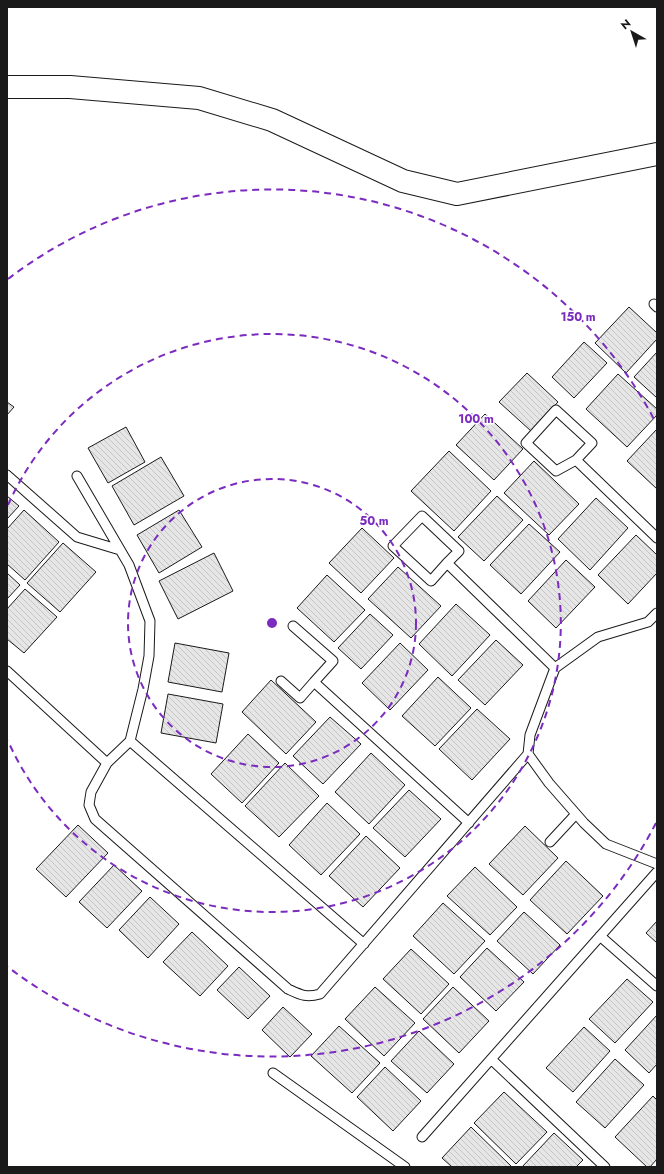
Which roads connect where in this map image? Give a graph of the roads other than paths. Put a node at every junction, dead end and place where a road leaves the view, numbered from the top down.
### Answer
1 (7, 87) edge
2 (657, 154) edge
3 (576, 460) junction
4 (7, 475) edge
5 (77, 476) dead end
6 (657, 538) edge
7 (120, 550) junction
8 (447, 563) junction
9 (657, 612) edge
10 (293, 626) dead end
11 (555, 668) junction
12 (7, 670) edge
13 (281, 681) dead end
14 (314, 682) junction
15 (130, 741) junction
16 (528, 754) junction
17 (107, 763) junction
18 (576, 814) junction
19 (469, 823) junction
20 (550, 842) dead end
21 (657, 864) edge
22 (657, 872) edge
23 (600, 936) junction
24 (364, 944) junction
25 (657, 986) edge
26 (491, 1059) junction
27 (273, 1073) dead end
28 (422, 1137) dead end
29 (405, 1167) edge
30 (605, 1167) edge

1 - 2 street
3 - 3 lane
3 - 6 lane
4 - 7 lane
5 - 7 lane
7 - 15 lane
8 - 8 lane
8 - 11 lane
9 - 11 lane
10 - 14 lane
11 - 16 lane
12 - 17 lane
13 - 14 lane
14 - 19 lane
15 - 17 lane
15 - 24 lane
16 - 18 lane
16 - 19 lane
17 - 24 lane
18 - 20 lane
18 - 21 lane
19 - 24 lane
22 - 23 lane
23 - 25 lane
23 - 26 lane
26 - 28 lane
26 - 30 lane
27 - 29 lane

